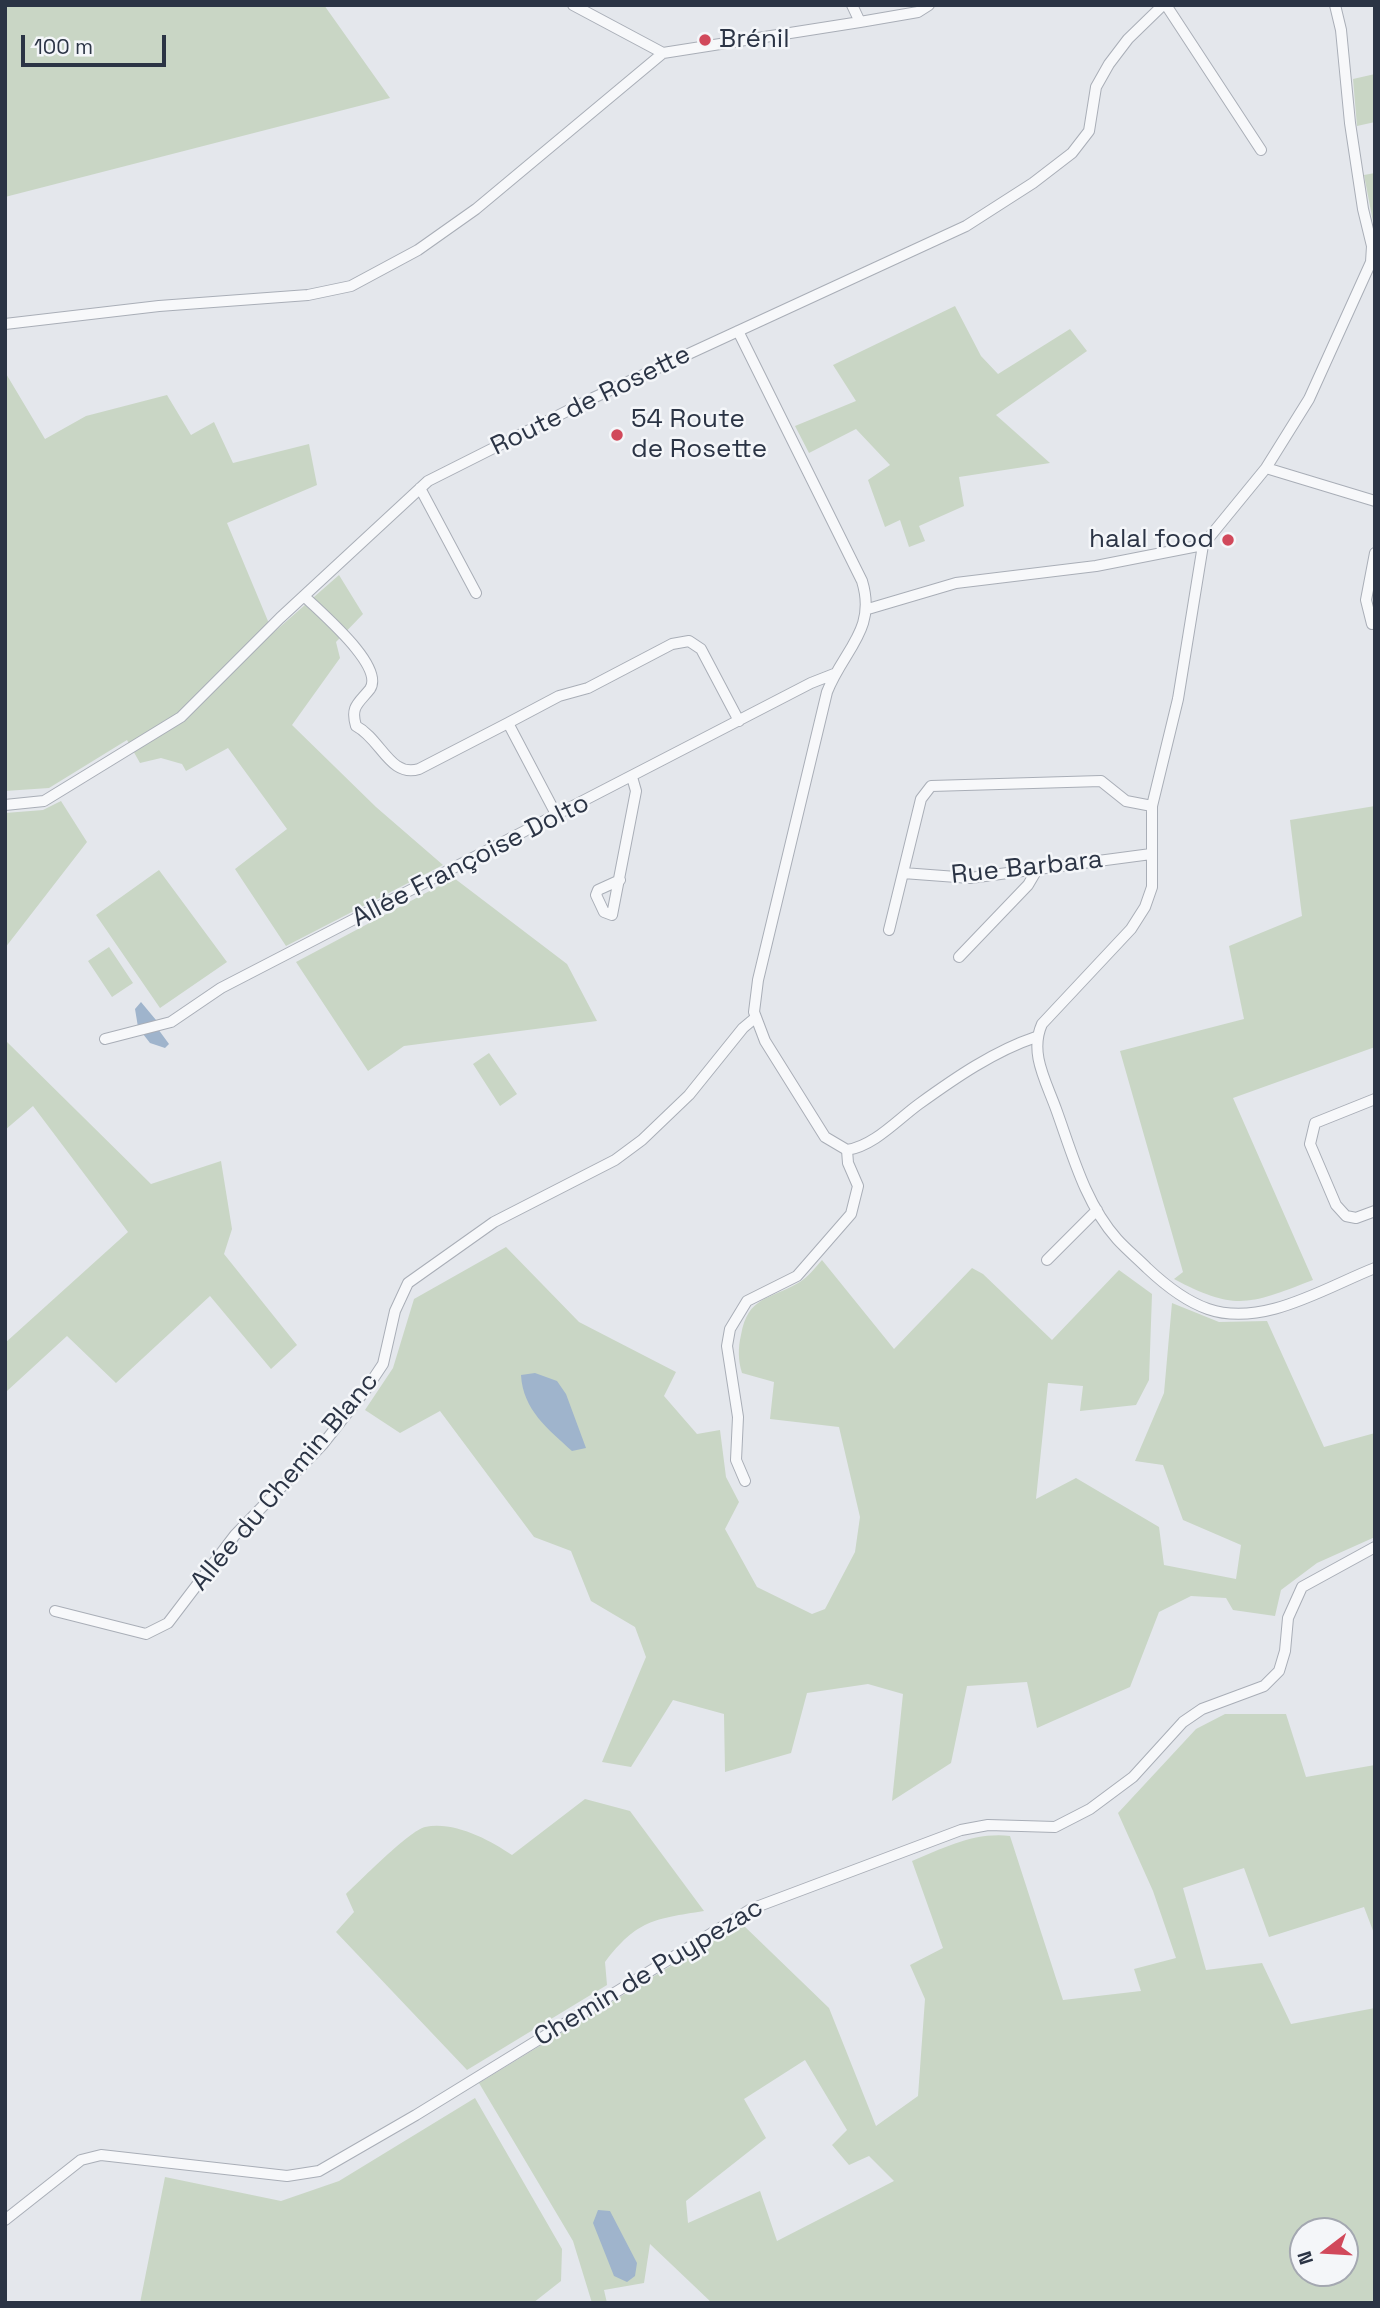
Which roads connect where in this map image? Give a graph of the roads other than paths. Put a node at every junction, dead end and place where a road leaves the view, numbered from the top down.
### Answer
1 (573, 5) edge
2 (852, 5) edge
3 (929, 5) edge
4 (1165, 5) edge
5 (1335, 5) edge
6 (860, 22) junction
7 (663, 53) junction
8 (1261, 150) dead end
9 (5, 324) edge
10 (738, 331) junction
11 (1266, 468) junction
12 (420, 488) junction
13 (1375, 501) edge
14 (1203, 545) junction
15 (1375, 553) edge
16 (476, 593) dead end
17 (304, 596) junction
18 (868, 609) junction
19 (1372, 624) dead end
20 (834, 674) junction
21 (739, 721) junction
22 (508, 723) junction
23 (632, 777) junction
24 (5, 805) edge
25 (1152, 806) junction
26 (557, 817) junction
27 (1151, 854) junction
28 (1038, 868) junction
29 (903, 873) junction
30 (620, 880) dead end
31 (889, 930) dead end
32 (959, 957) dead end
33 (755, 1018) junction
34 (1036, 1037) junction
35 (105, 1039) dead end
36 (1375, 1099) edge
37 (847, 1150) junction
38 (1097, 1210) junction
39 (1375, 1211) edge
40 (1047, 1260) dead end
41 (1375, 1268) edge
42 (745, 1481) dead end
43 (1375, 1547) edge
44 (55, 1611) dead end
45 (5, 2220) edge

1 - 7 street
2 - 6 street
3 - 6 street
4 - 8 street
4 - 10 street, Route de Rosette
5 - 11 street
6 - 7 street
7 - 9 street
10 - 12 street, Route de Rosette
10 - 18 street
11 - 13 street
11 - 14 street
12 - 16 street
12 - 17 street, Route de Rosette
14 - 18 street
14 - 25 street
15 - 19 street
17 - 22 street
17 - 24 street, Route de Rosette
18 - 20 street
20 - 21 street, Allée Françoise Dolto
20 - 33 street
21 - 22 street
21 - 23 street, Allée Françoise Dolto
22 - 26 street
23 - 26 street, Allée Françoise Dolto
23 - 30 street
25 - 27 street
25 - 29 street
26 - 35 street, Allée Françoise Dolto
27 - 28 street, Rue Barbara
27 - 34 street
28 - 29 street, Rue Barbara
28 - 32 street
29 - 31 street
33 - 37 street
33 - 44 street, Allée du Chemin Blanc
34 - 37 street
34 - 38 street
36 - 39 street
37 - 42 street
38 - 40 street
38 - 41 street
43 - 45 street, Chemin de Puypezac

